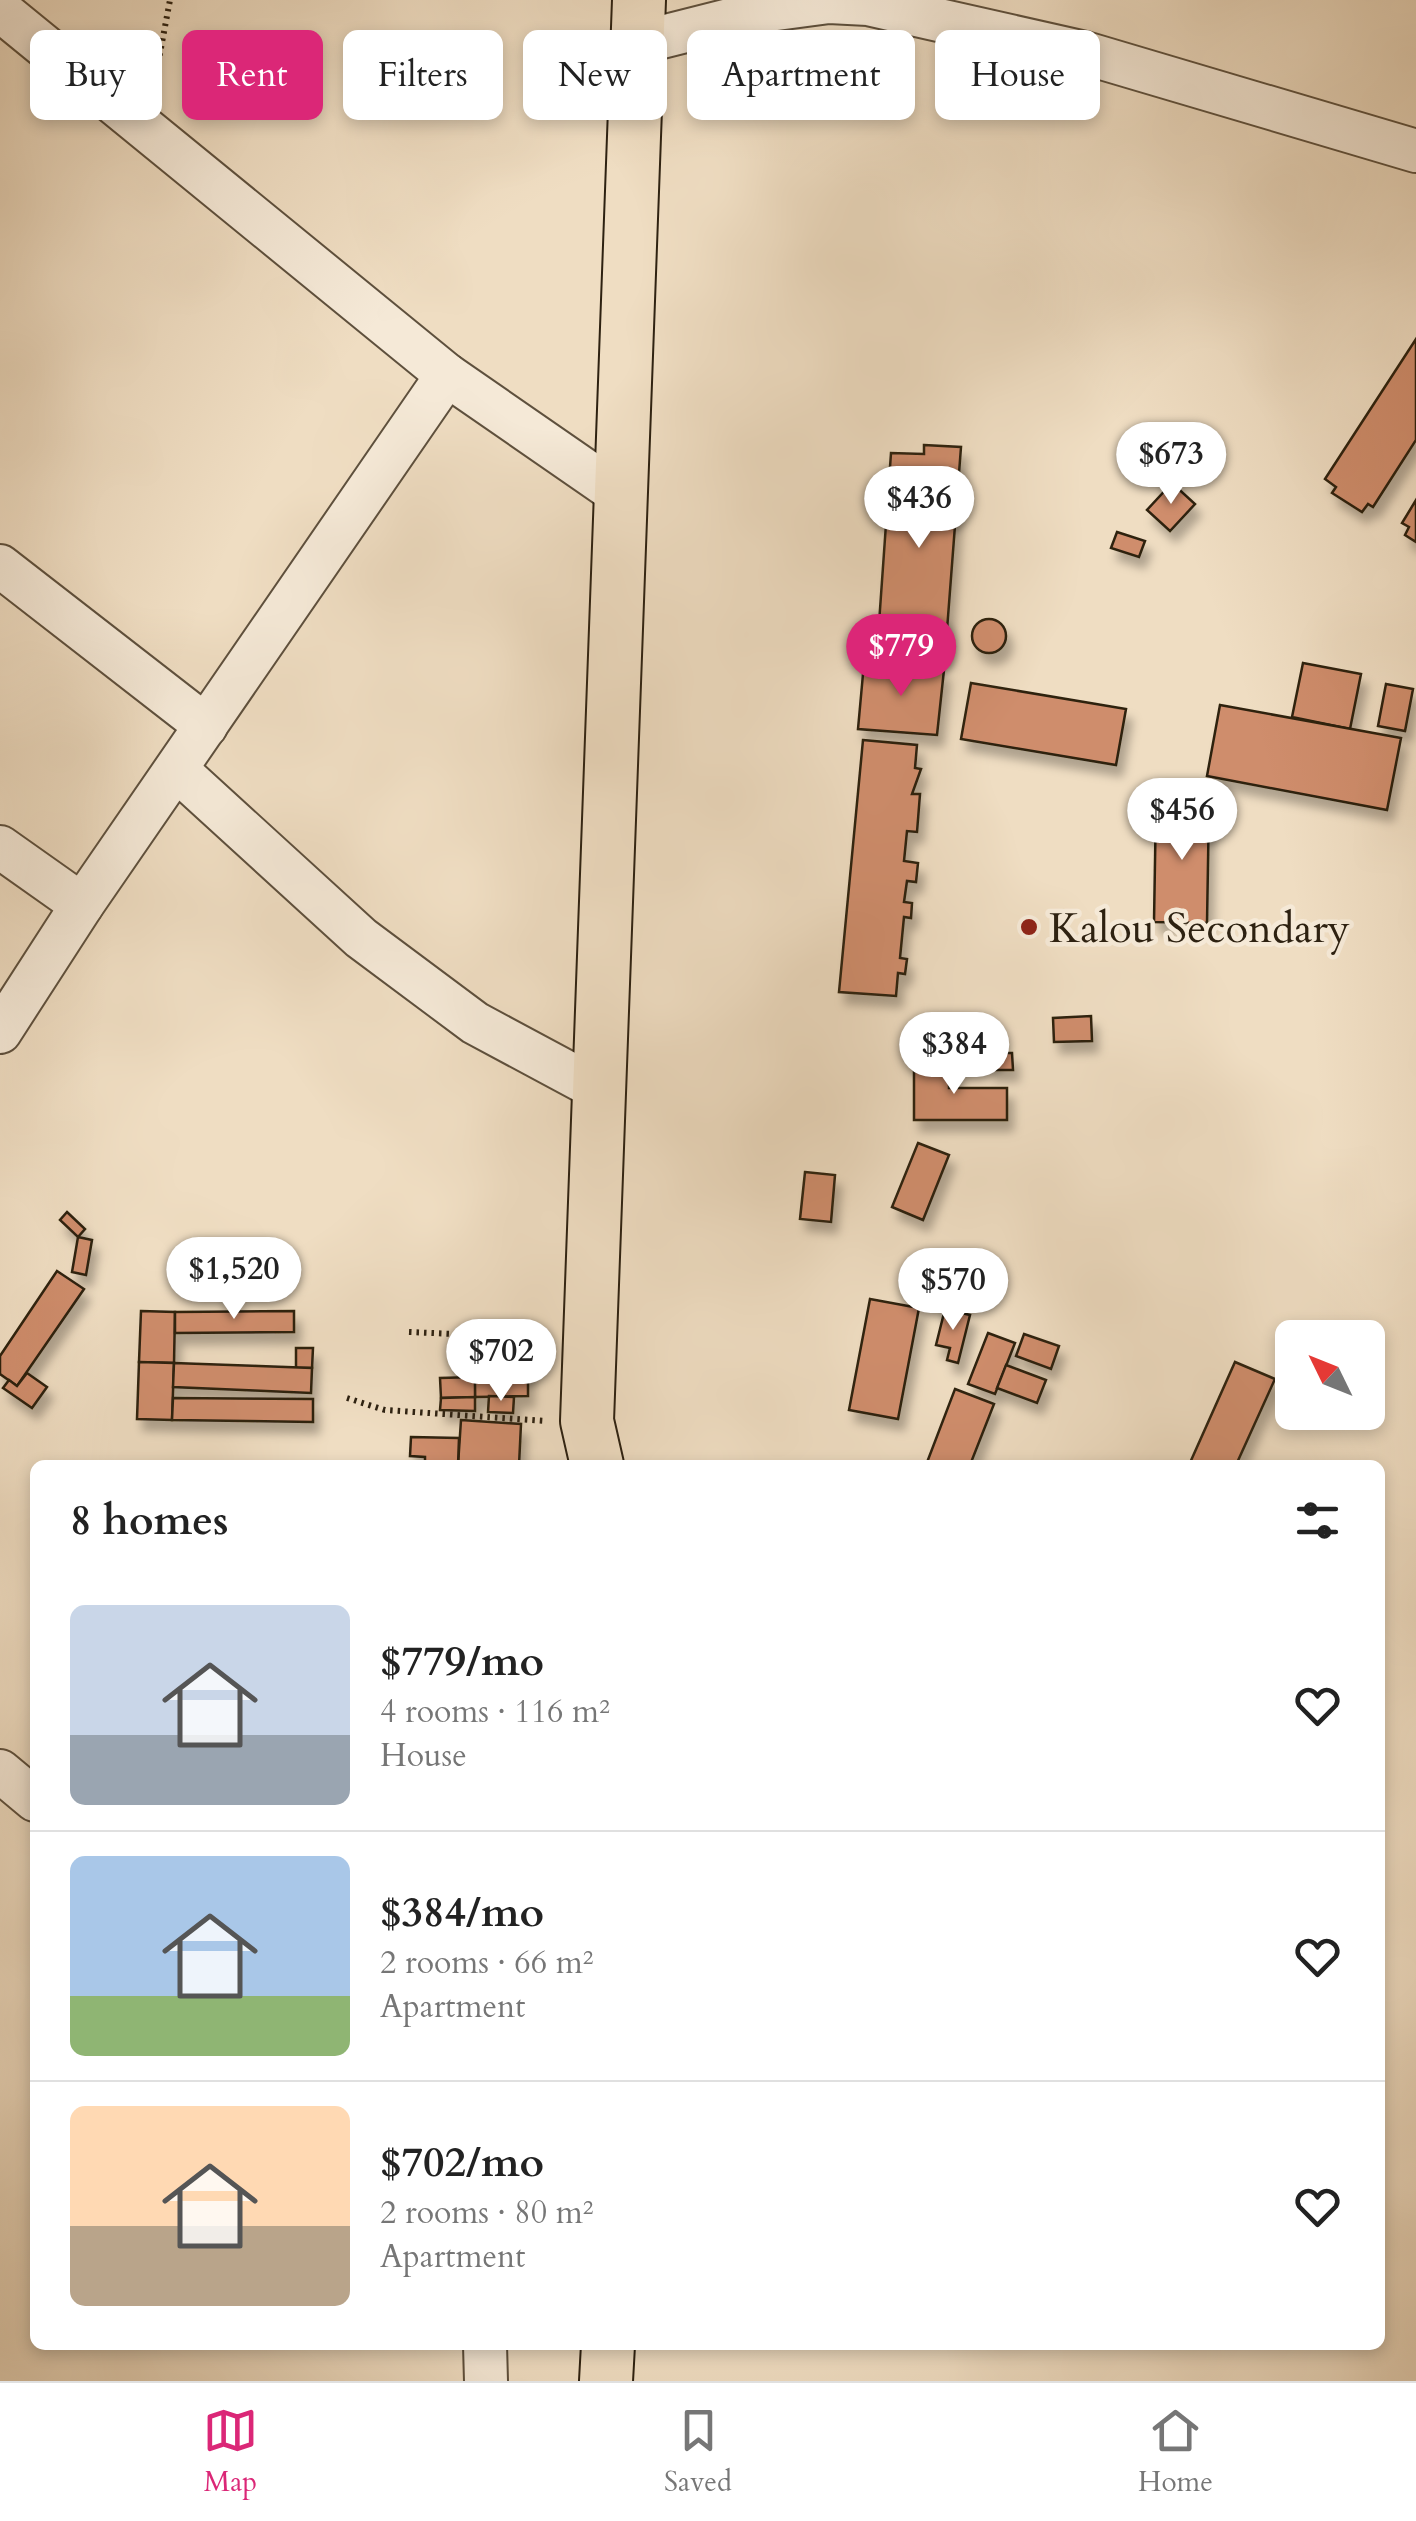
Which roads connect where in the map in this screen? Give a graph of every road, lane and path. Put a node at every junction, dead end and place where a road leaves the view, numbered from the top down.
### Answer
1 (170, 0) edge
2 (0, 10) edge
3 (639, 22) edge
4 (143, 125) junction
5 (1416, 151) edge
6 (447, 376) junction
7 (618, 494) junction
8 (0, 566) edge
9 (206, 726) junction
10 (177, 770) junction
11 (0, 847) edge
12 (82, 906) junction
13 (0, 1032) edge
14 (598, 1089) junction
15 (409, 1332) dead end
16 (500, 1336) dead end
17 (528, 1355) dead end
18 (551, 1356) dead end
19 (347, 1398) dead end
20 (524, 1419) dead end
21 (596, 1460) edge
22 (0, 1771) edge
23 (30, 1796) edge
24 (485, 2350) edge
25 (608, 2350) edge
26 (486, 2381) edge
27 (606, 2381) edge

1 - 4 path
2 - 4 street
3 - 5 street
3 - 7 main road
4 - 6 street
6 - 7 street
6 - 9 street
7 - 14 main road
8 - 9 street
9 - 10 street
10 - 12 street
10 - 14 street
11 - 12 street
12 - 13 street
14 - 21 main road
15 - 16 path
17 - 18 path
19 - 20 path
22 - 23 street
24 - 26 street
25 - 27 main road

